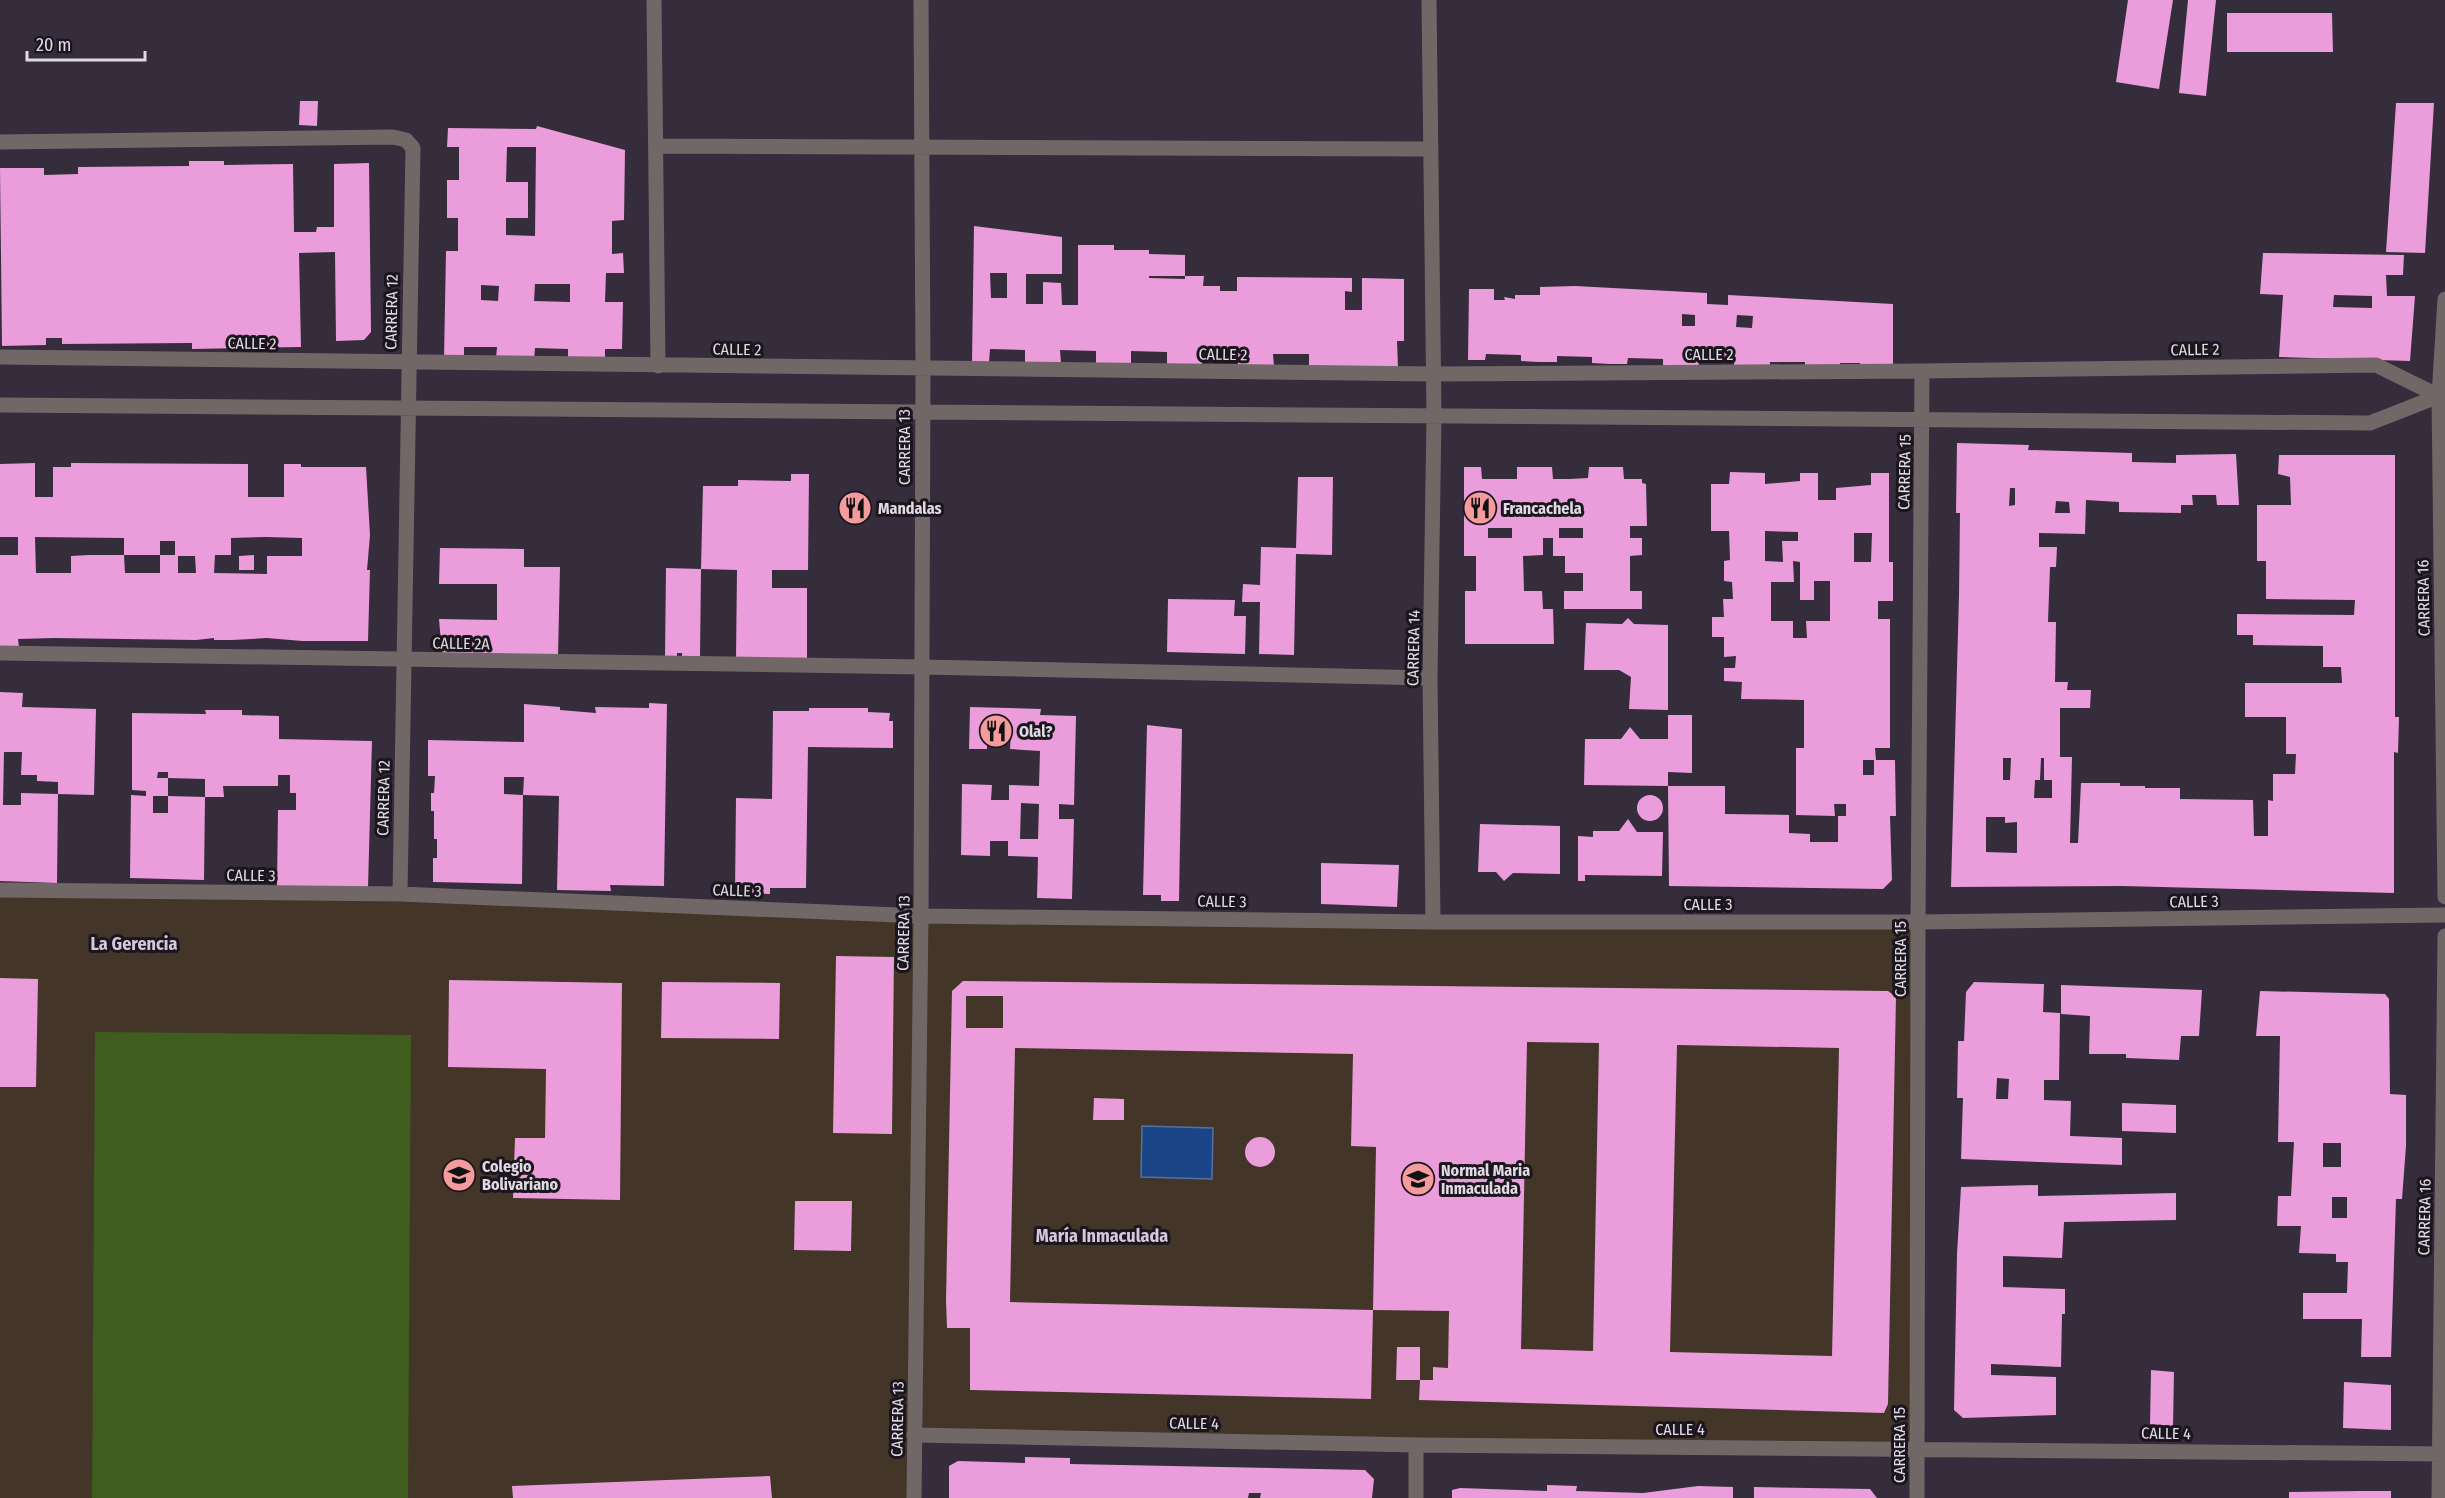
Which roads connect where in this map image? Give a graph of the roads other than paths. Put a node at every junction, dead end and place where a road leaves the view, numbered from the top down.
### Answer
1 (654, 0) edge
2 (921, 0) edge
3 (1429, 0) edge
4 (0, 141) edge
5 (656, 146) junction
6 (922, 148) junction
7 (1430, 149) junction
8 (2445, 299) edge
9 (0, 357) edge
10 (408, 363) junction
11 (658, 366) junction
12 (923, 369) junction
13 (1922, 371) junction
14 (1432, 374) junction
15 (2442, 396) edge
16 (0, 405) edge
17 (408, 408) junction
18 (922, 411) junction
19 (1434, 416) junction
20 (1922, 419) junction
21 (0, 653) edge
22 (403, 660) junction
23 (922, 668) junction
24 (1430, 678) junction
25 (0, 890) edge
26 (400, 894) junction
27 (2445, 897) edge
28 (2445, 915) edge
29 (921, 916) junction
30 (1433, 922) junction
31 (1918, 922) junction
32 (2445, 936) edge
33 (914, 1435) junction
34 (1416, 1445) junction
35 (1917, 1448) junction
36 (2442, 1454) edge
37 (914, 1498) edge
38 (1416, 1498) edge
39 (1917, 1498) edge
40 (2439, 1498) edge

1 - 5 street
2 - 6 street, CARRERA 13
3 - 7 street, CARRERA 14
4 - 10 street, CARRERA 12
5 - 6 street
5 - 11 street
6 - 7 street
6 - 12 street, CARRERA 13
7 - 14 street, CARRERA 14
8 - 15 street, CARRERA 16
9 - 10 street, CALLE 2
10 - 11 street, CALLE 2
10 - 17 street, CARRERA 12
11 - 12 street, CALLE 2
12 - 14 street, CALLE 2
12 - 18 street, CARRERA 13
13 - 14 street, CALLE 2
13 - 15 street, CALLE 2
13 - 20 street, CARRERA 15
14 - 19 street, CARRERA 14
15 - 20 street
15 - 27 street, CARRERA 16
16 - 17 street
17 - 18 street
17 - 22 street, CARRERA 12
18 - 19 street
18 - 23 street, CARRERA 13
19 - 20 street
19 - 24 street, CARRERA 14
20 - 31 street, CARRERA 15
21 - 22 street, CALLE 2A
22 - 23 street, CALLE 2A
22 - 26 street, CARRERA 12
23 - 24 street, CALLE 2A
23 - 29 street, CARRERA 13
24 - 30 street, CARRERA 14
25 - 26 street, CALLE 3
26 - 29 street, CALLE 3
28 - 31 street, CALLE 3
29 - 30 street, CALLE 3
29 - 33 street, CARRERA 13
30 - 31 street, CALLE 3
31 - 35 street, CARRERA 15
32 - 36 street, CARRERA 16
33 - 34 street, CALLE 4
33 - 37 street, CARRERA 13
34 - 35 street, CALLE 4
34 - 38 street
35 - 36 street, CALLE 4
35 - 39 street, CARRERA 15
36 - 40 street, CARRERA 16

